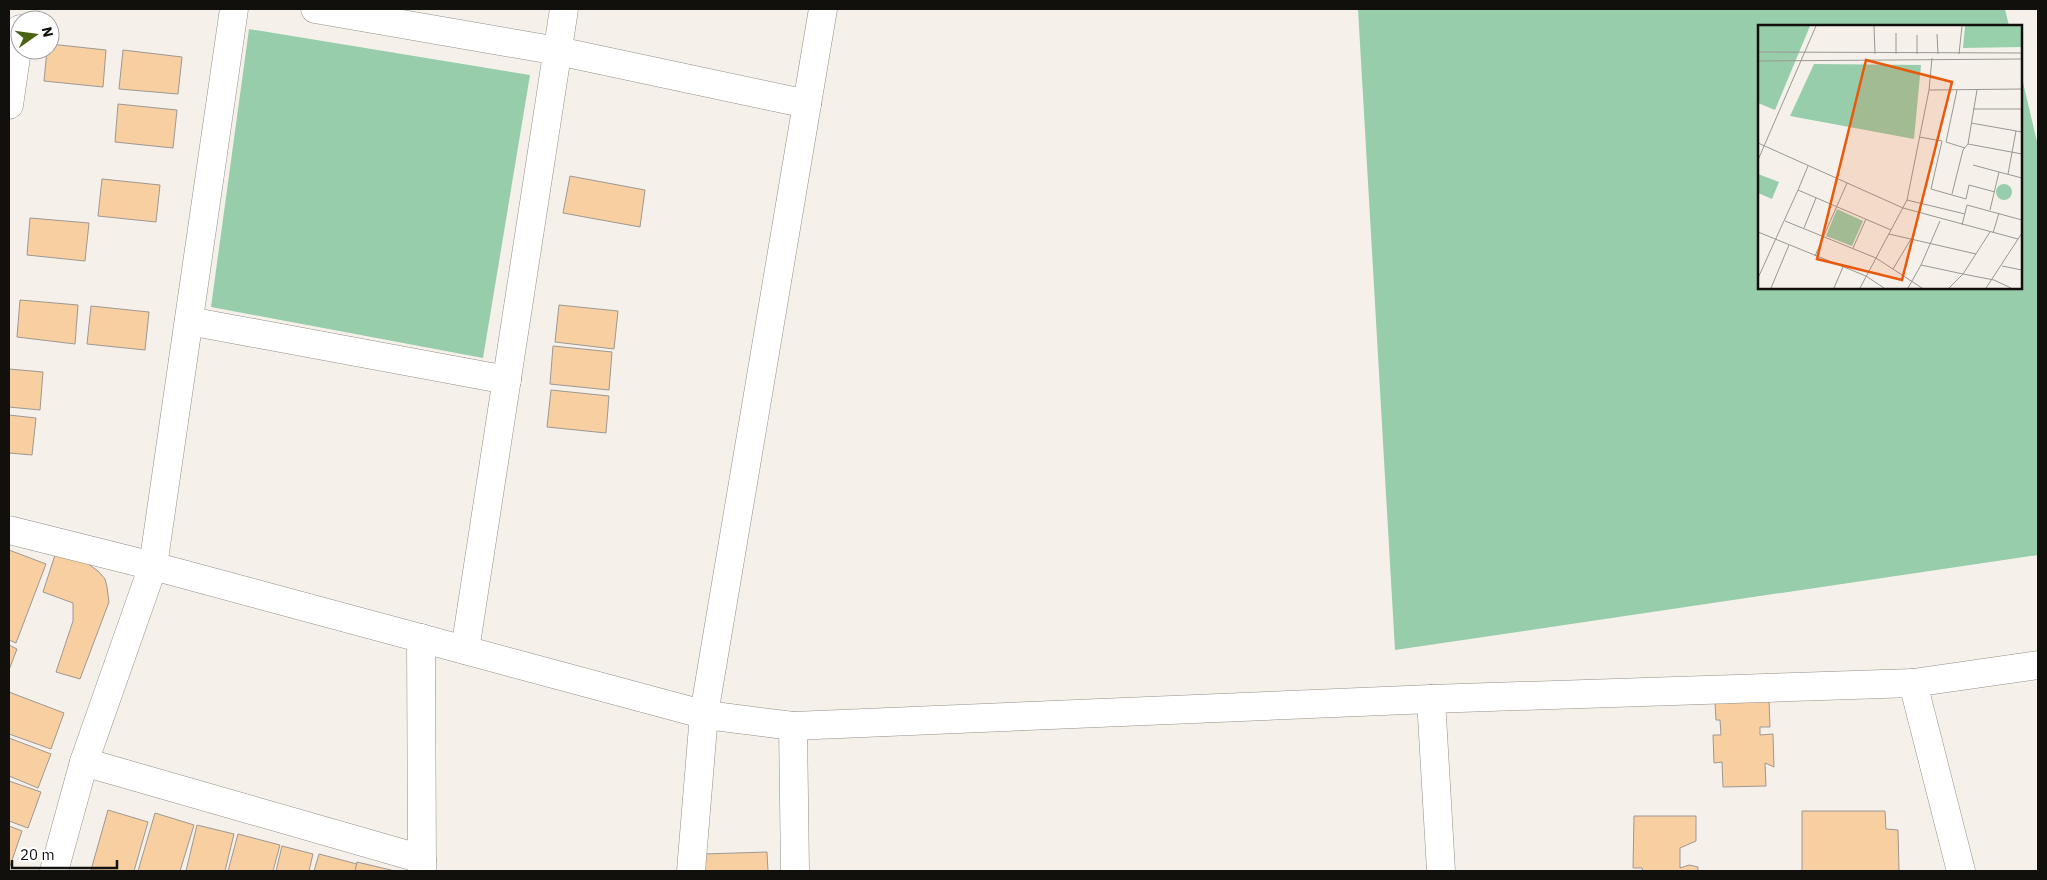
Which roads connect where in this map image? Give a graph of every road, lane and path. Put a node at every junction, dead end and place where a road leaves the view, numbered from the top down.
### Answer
1 (234, 9) edge
2 (315, 9) edge
3 (564, 9) edge
4 (823, 9) edge
5 (558, 51) junction
6 (16, 60) edge
7 (807, 104) junction
8 (9, 105) edge
9 (189, 321) junction
10 (507, 380) junction
11 (9, 530) edge
12 (153, 566) junction
13 (422, 638) junction
14 (465, 650) junction
15 (2038, 664) edge
16 (1913, 683) junction
17 (1431, 699) junction
18 (704, 714) junction
19 (794, 726) junction
20 (84, 762) junction
21 (422, 865) edge
22 (54, 871) edge
23 (691, 871) edge
24 (794, 871) edge
25 (1441, 871) edge
26 (1961, 871) edge

1 - 9 street
2 - 5 street
3 - 5 street
4 - 7 street
5 - 7 street
5 - 10 street
6 - 8 street
7 - 18 street
9 - 10 street
9 - 12 street
10 - 14 street
11 - 12 street
12 - 13 street
12 - 20 street
13 - 14 street
13 - 21 street
14 - 18 street
15 - 16 street
16 - 17 street
16 - 26 street
17 - 19 street
17 - 25 street
18 - 19 street
18 - 23 street
19 - 24 street
20 - 21 street
20 - 22 street

